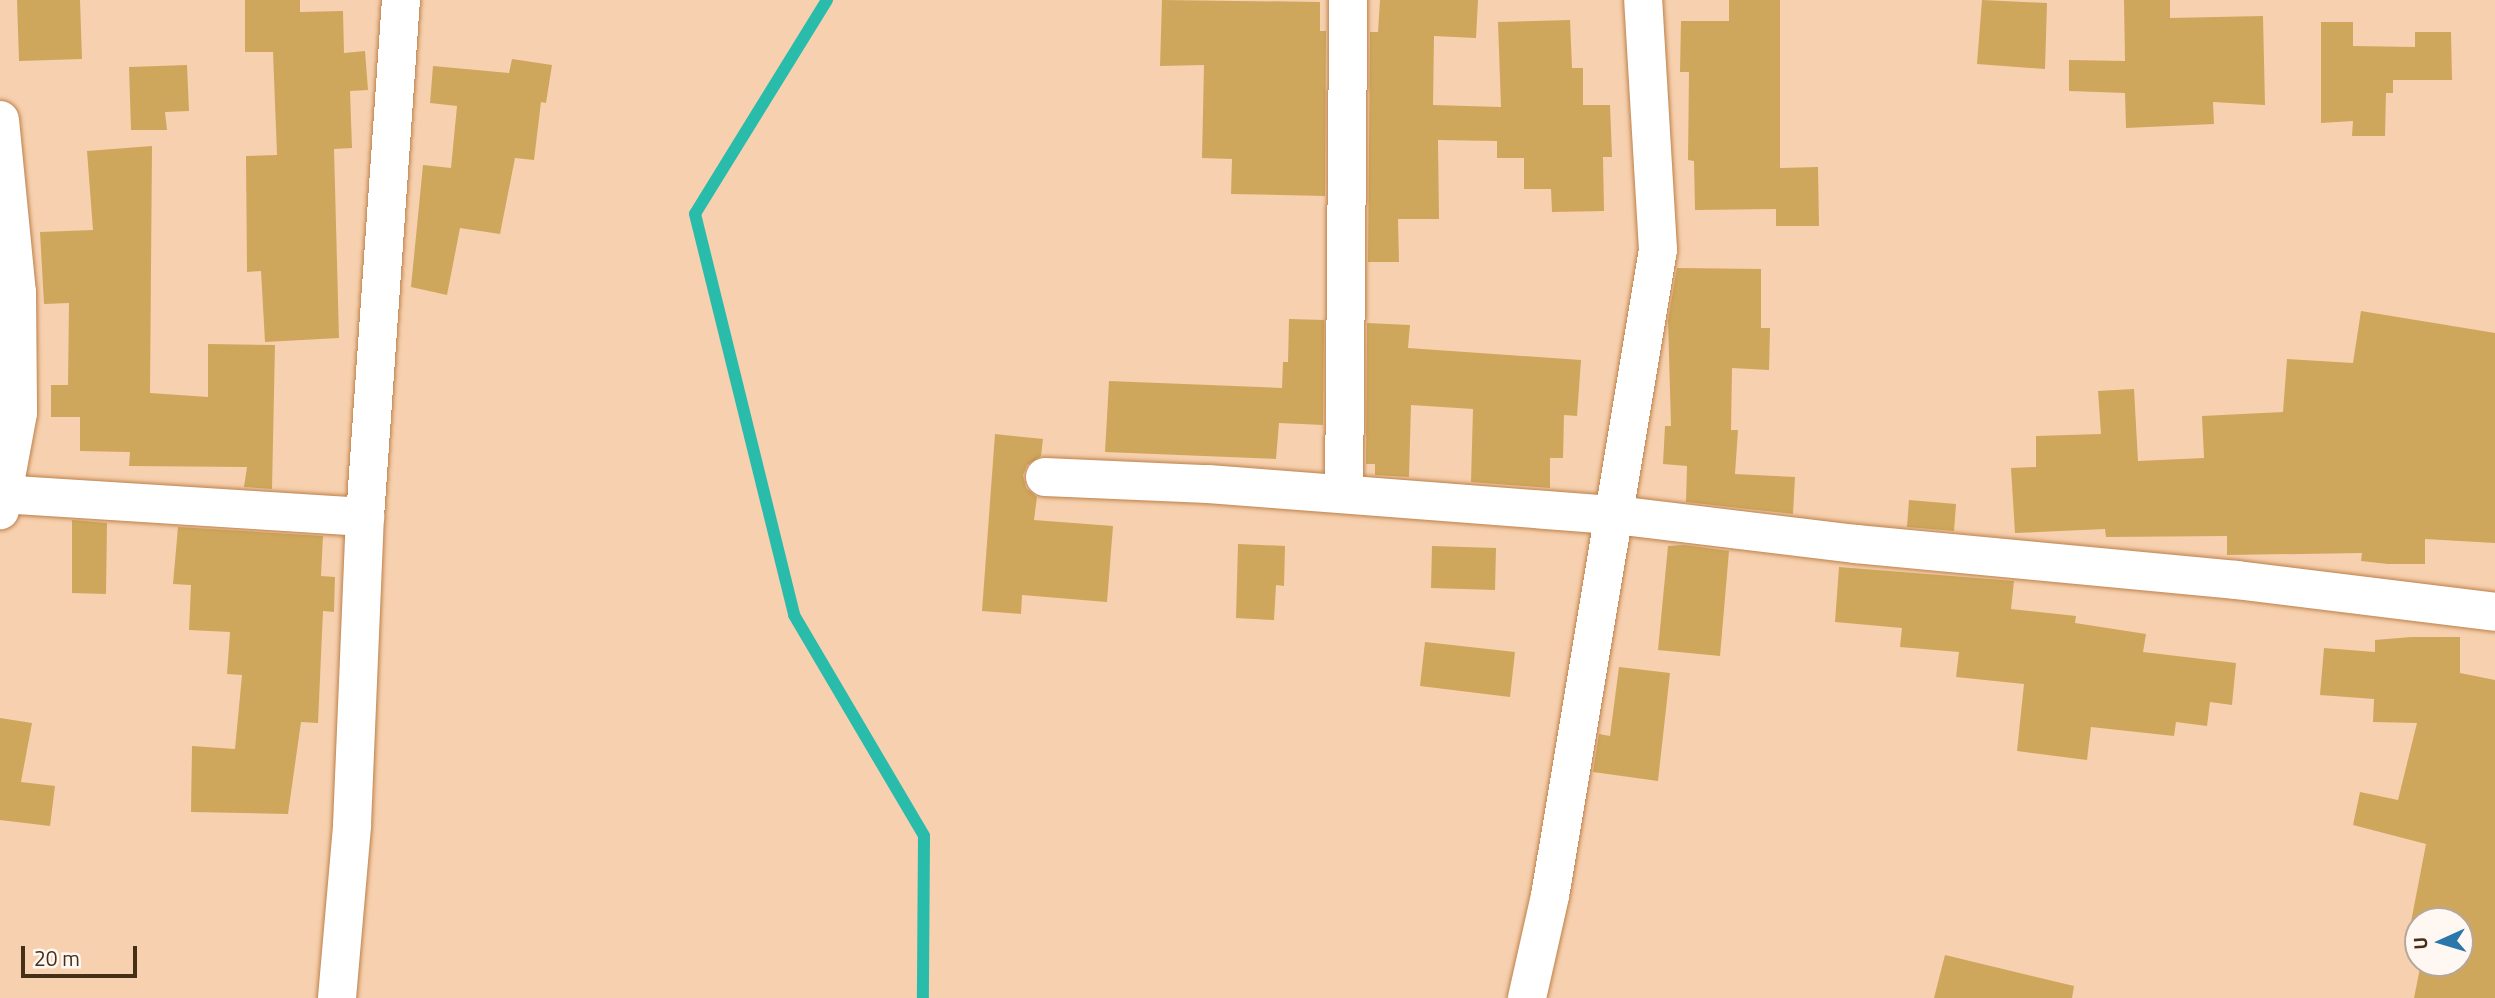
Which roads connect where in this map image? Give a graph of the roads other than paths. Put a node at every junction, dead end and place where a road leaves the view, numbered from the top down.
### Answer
1 (401, 0) edge
2 (1348, 0) edge
3 (1643, 0) edge
4 (0, 120) edge
5 (1045, 477) dead end
6 (1344, 494) junction
7 (2, 499) edge
8 (1615, 515) junction
9 (365, 517) junction
10 (2495, 612) edge
11 (337, 998) edge
12 (1527, 998) edge

1 - 9 street
2 - 6 street
3 - 8 street
4 - 7 street
5 - 6 street
6 - 8 street
7 - 9 street
8 - 10 street
8 - 12 street
9 - 11 street

